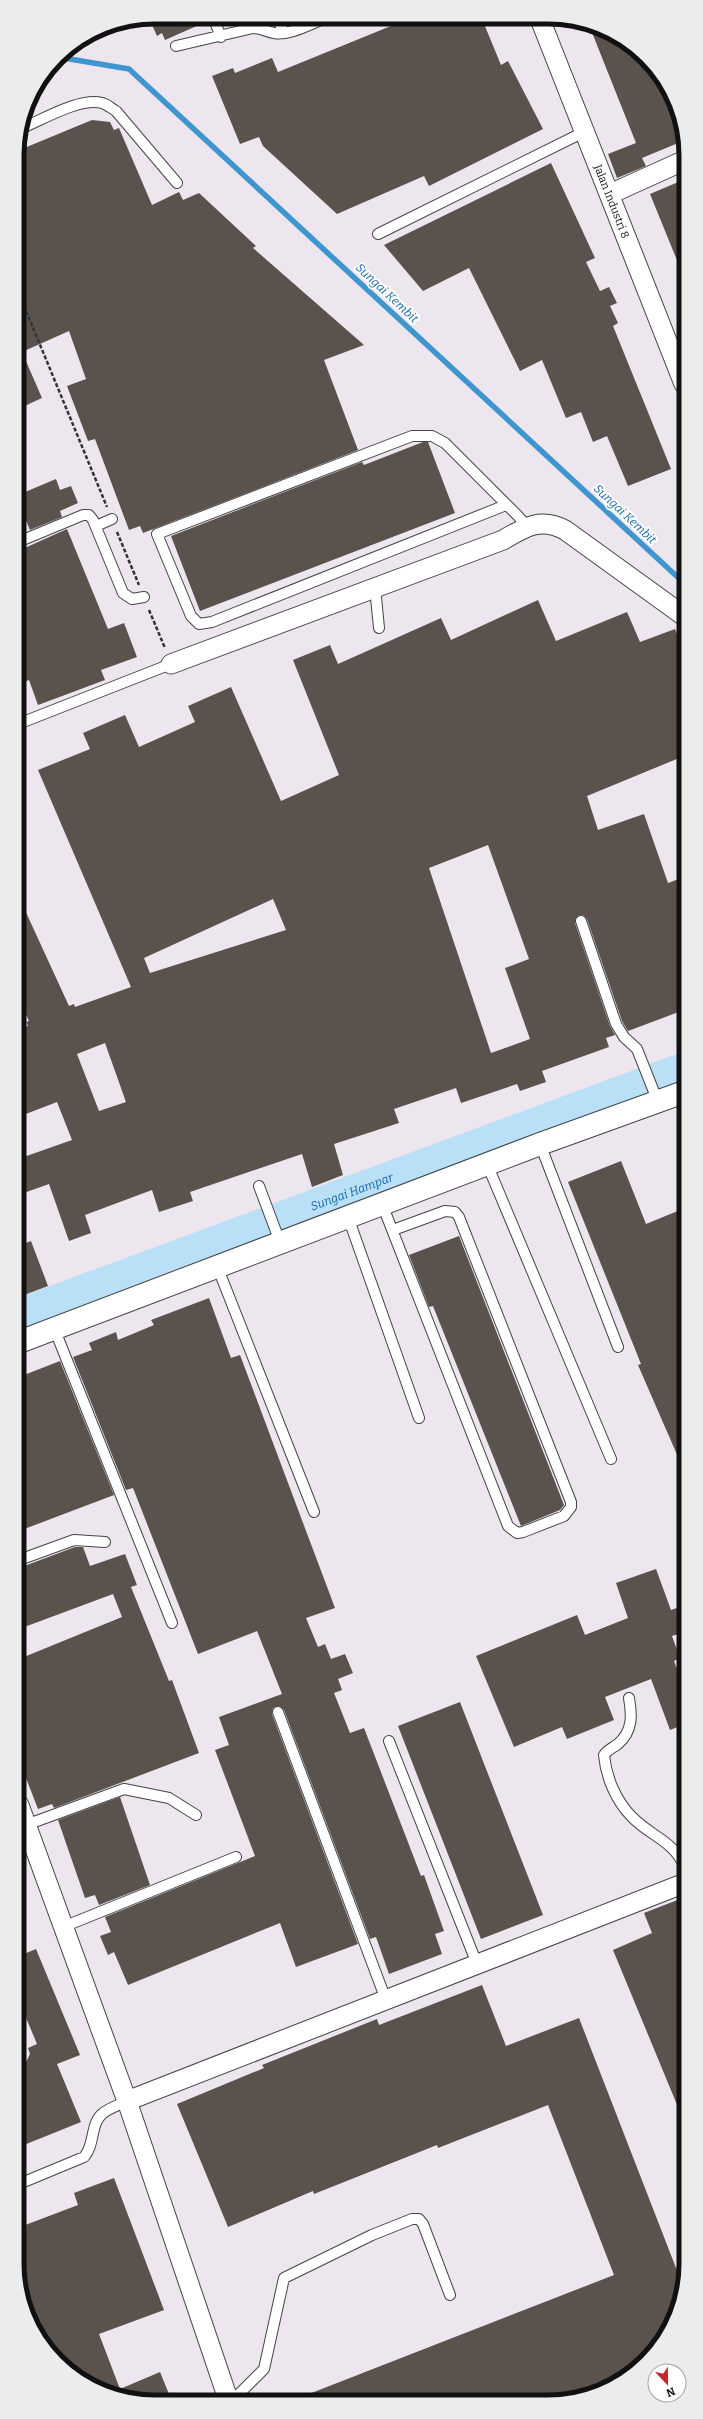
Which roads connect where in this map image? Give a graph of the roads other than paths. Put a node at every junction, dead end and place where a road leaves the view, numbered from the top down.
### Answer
1 (216, 24) edge
2 (280, 24) edge
3 (309, 24) edge
4 (542, 24) edge
5 (284, 33) junction
6 (221, 37) junction
7 (176, 46) dead end
8 (27, 126) edge
9 (584, 132) junction
10 (679, 163) edge
11 (177, 183) dead end
12 (610, 194) junction
13 (378, 234) dead end
14 (679, 371) edge
15 (506, 505) junction
16 (112, 519) road end
17 (96, 526) junction
18 (527, 526) junction
19 (24, 539) edge
20 (375, 587) junction
21 (144, 597) road end
22 (679, 612) edge
23 (379, 628) dead end
24 (171, 664) joint
25 (24, 722) edge
26 (581, 921) dead end
27 (679, 1093) edge
28 (656, 1098) junction
29 (540, 1144) junction
30 (487, 1164) junction
31 (259, 1186) dead end
32 (382, 1204) junction
33 (348, 1217) junction
34 (393, 1230) junction
35 (278, 1238) junction
36 (217, 1266) junction
37 (54, 1328) junction
38 (24, 1340) edge
39 (618, 1347) dead end
40 (419, 1418) dead end
41 (611, 1459) dead end
42 (314, 1512) dead end
43 (105, 1542) dead end
44 (24, 1558) edge
45 (172, 1623) dead end
46 (629, 1698) dead end
47 (278, 1712) dead end
48 (389, 1741) dead end
49 (196, 1815) dead end
50 (24, 1819) edge
51 (26, 1825) junction
52 (679, 1857) edge
53 (236, 1858) dead end
54 (679, 1885) edge
55 (63, 1927) junction
56 (477, 1964) junction
57 (386, 2000) junction
58 (127, 2101) junction
59 (24, 2182) edge
60 (450, 2295) dead end
61 (227, 2395) edge
62 (238, 2395) edge

1 - 6 lane
2 - 5 lane
3 - 5 lane
4 - 9 street, Jalan Industri 8
5 - 6 lane
6 - 7 lane
8 - 11 lane
9 - 12 street, Jalan Industri 8
9 - 13 lane
10 - 12 street
12 - 14 street, Jalan Industri 8
15 - 15 lane
15 - 18 lane
16 - 17 lane
17 - 19 lane
17 - 21 lane
18 - 20 street
18 - 22 street
20 - 23 lane
20 - 24 street
24 - 25 lane
26 - 28 lane
27 - 28 street
28 - 29 street
29 - 30 street
29 - 39 lane
30 - 32 street
30 - 41 lane
31 - 35 lane
32 - 33 street
32 - 34 lane
33 - 35 street
33 - 40 lane
34 - 34 lane
35 - 36 street
36 - 37 street
36 - 42 lane
37 - 38 street
37 - 45 lane
43 - 44 lane
46 - 52 lane
47 - 57 lane
48 - 56 lane
49 - 51 lane
50 - 51 street
51 - 55 street
53 - 55 lane
54 - 56 street
55 - 58 street
56 - 57 street
57 - 58 street
58 - 59 lane
58 - 61 street
60 - 62 lane

